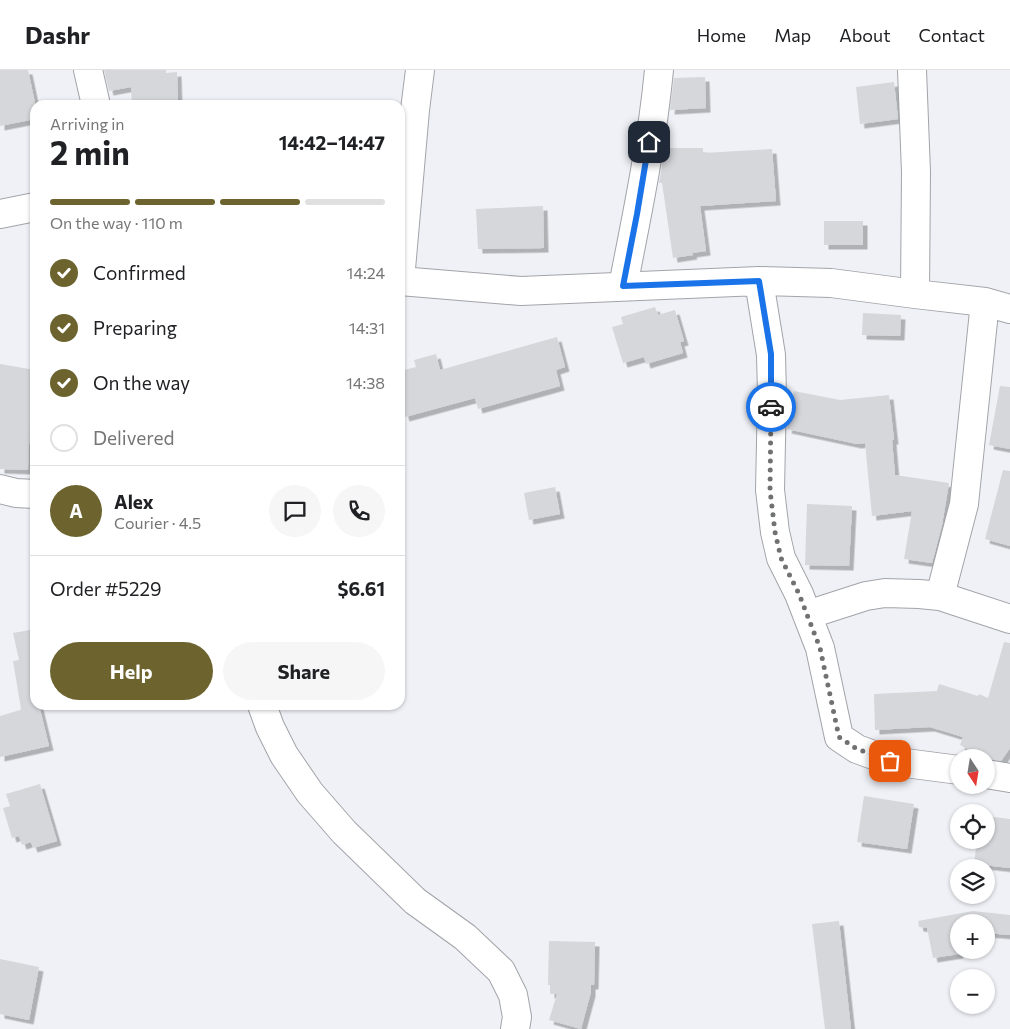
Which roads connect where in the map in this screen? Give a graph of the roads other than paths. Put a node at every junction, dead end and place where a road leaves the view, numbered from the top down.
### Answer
1 (88, 70) edge
2 (420, 70) edge
3 (659, 70) edge
4 (912, 70) edge
5 (95, 100) edge
6 (30, 208) edge
7 (0, 214) edge
8 (405, 223) edge
9 (405, 280) edge
10 (759, 281) junction
11 (623, 286) junction
12 (915, 294) junction
13 (997, 306) edge
14 (0, 489) edge
15 (30, 494) edge
16 (940, 596) junction
17 (807, 615) junction
18 (1010, 618) edge
19 (264, 710) edge
20 (950, 769) edge
21 (995, 776) edge
22 (1010, 778) edge
23 (516, 1029) edge

1 - 5 street
2 - 8 street
3 - 11 street
4 - 12 street
6 - 7 street
9 - 11 street
10 - 11 street
10 - 12 street
10 - 17 street
12 - 13 street
13 - 16 street
14 - 15 street
16 - 17 street
16 - 18 street
17 - 20 street
19 - 23 street
21 - 22 street

